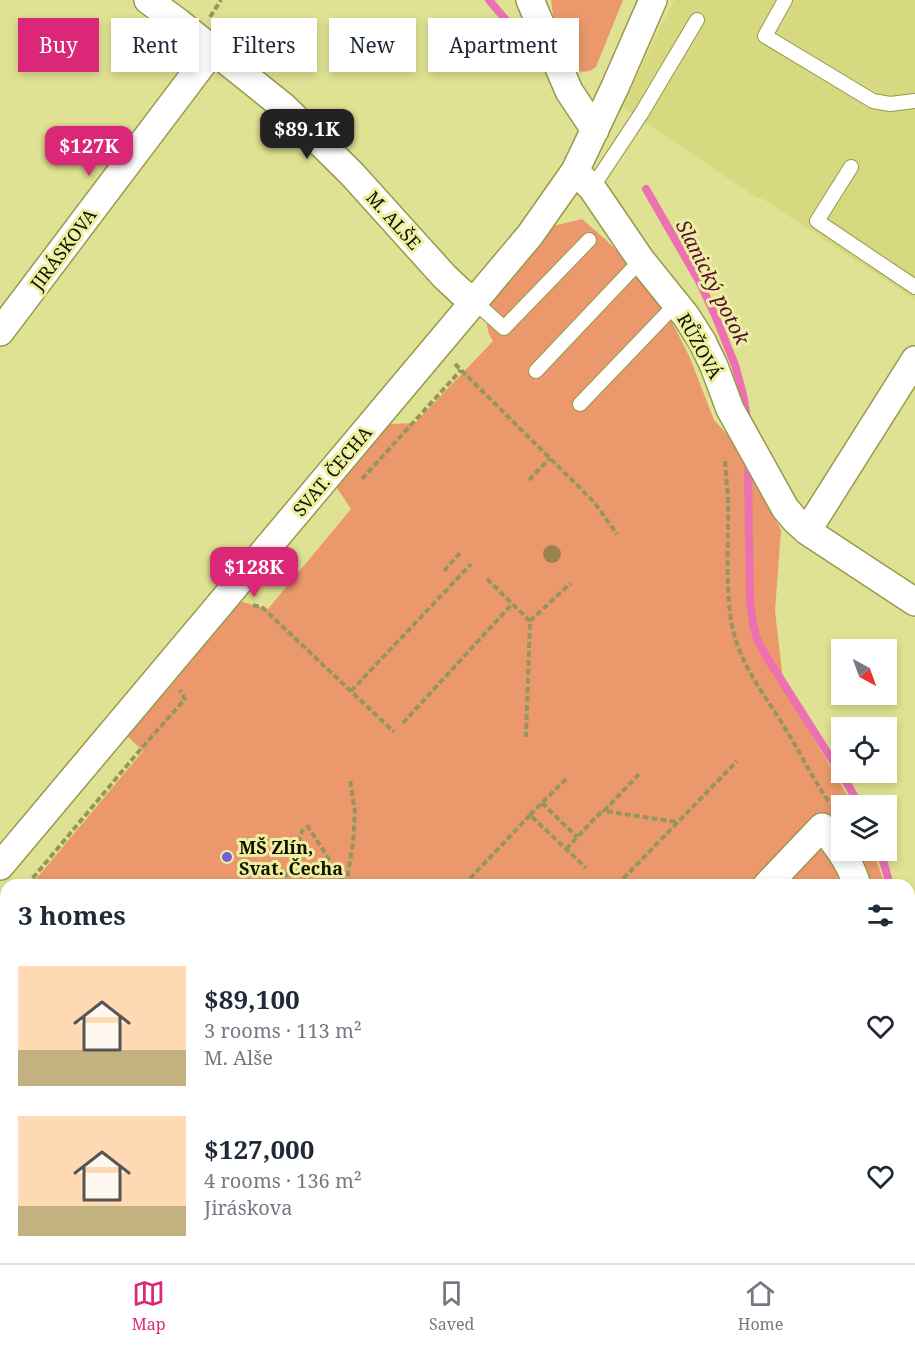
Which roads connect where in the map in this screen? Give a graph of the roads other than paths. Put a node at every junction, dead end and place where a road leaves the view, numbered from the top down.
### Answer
1 (148, 0) edge
2 (530, 0) edge
3 (653, 0) edge
4 (785, 0) edge
5 (698, 20) dead end
6 (211, 49) edge
7 (211, 54) edge
8 (240, 72) edge
9 (915, 101) edge
10 (587, 160) junction
11 (851, 167) dead end
12 (589, 240) dead end
13 (641, 260) junction
14 (915, 287) edge
15 (475, 302) junction
16 (676, 304) junction
17 (0, 332) edge
18 (915, 360) edge
19 (536, 371) dead end
20 (580, 404) dead end
21 (807, 531) junction
22 (915, 602) edge
23 (0, 866) edge
24 (773, 879) edge
25 (855, 879) edge

1 - 6 street, M. ALŠE
2 - 10 street, RŮŽOVÁ
3 - 10 street, SVAT. ČECHA
4 - 9 lane
5 - 10 lane
7 - 17 street, JIRÁSKOVA
8 - 15 street, M. ALŠE
10 - 13 street, RŮŽOVÁ
10 - 15 street, SVAT. ČECHA
11 - 14 lane
12 - 15 lane
13 - 16 street, RŮŽOVÁ
13 - 19 lane
15 - 23 street, SVAT. ČECHA
16 - 20 lane
16 - 21 street, RŮŽOVÁ
18 - 21 street
21 - 22 street, RŮŽOVÁ
24 - 25 street

